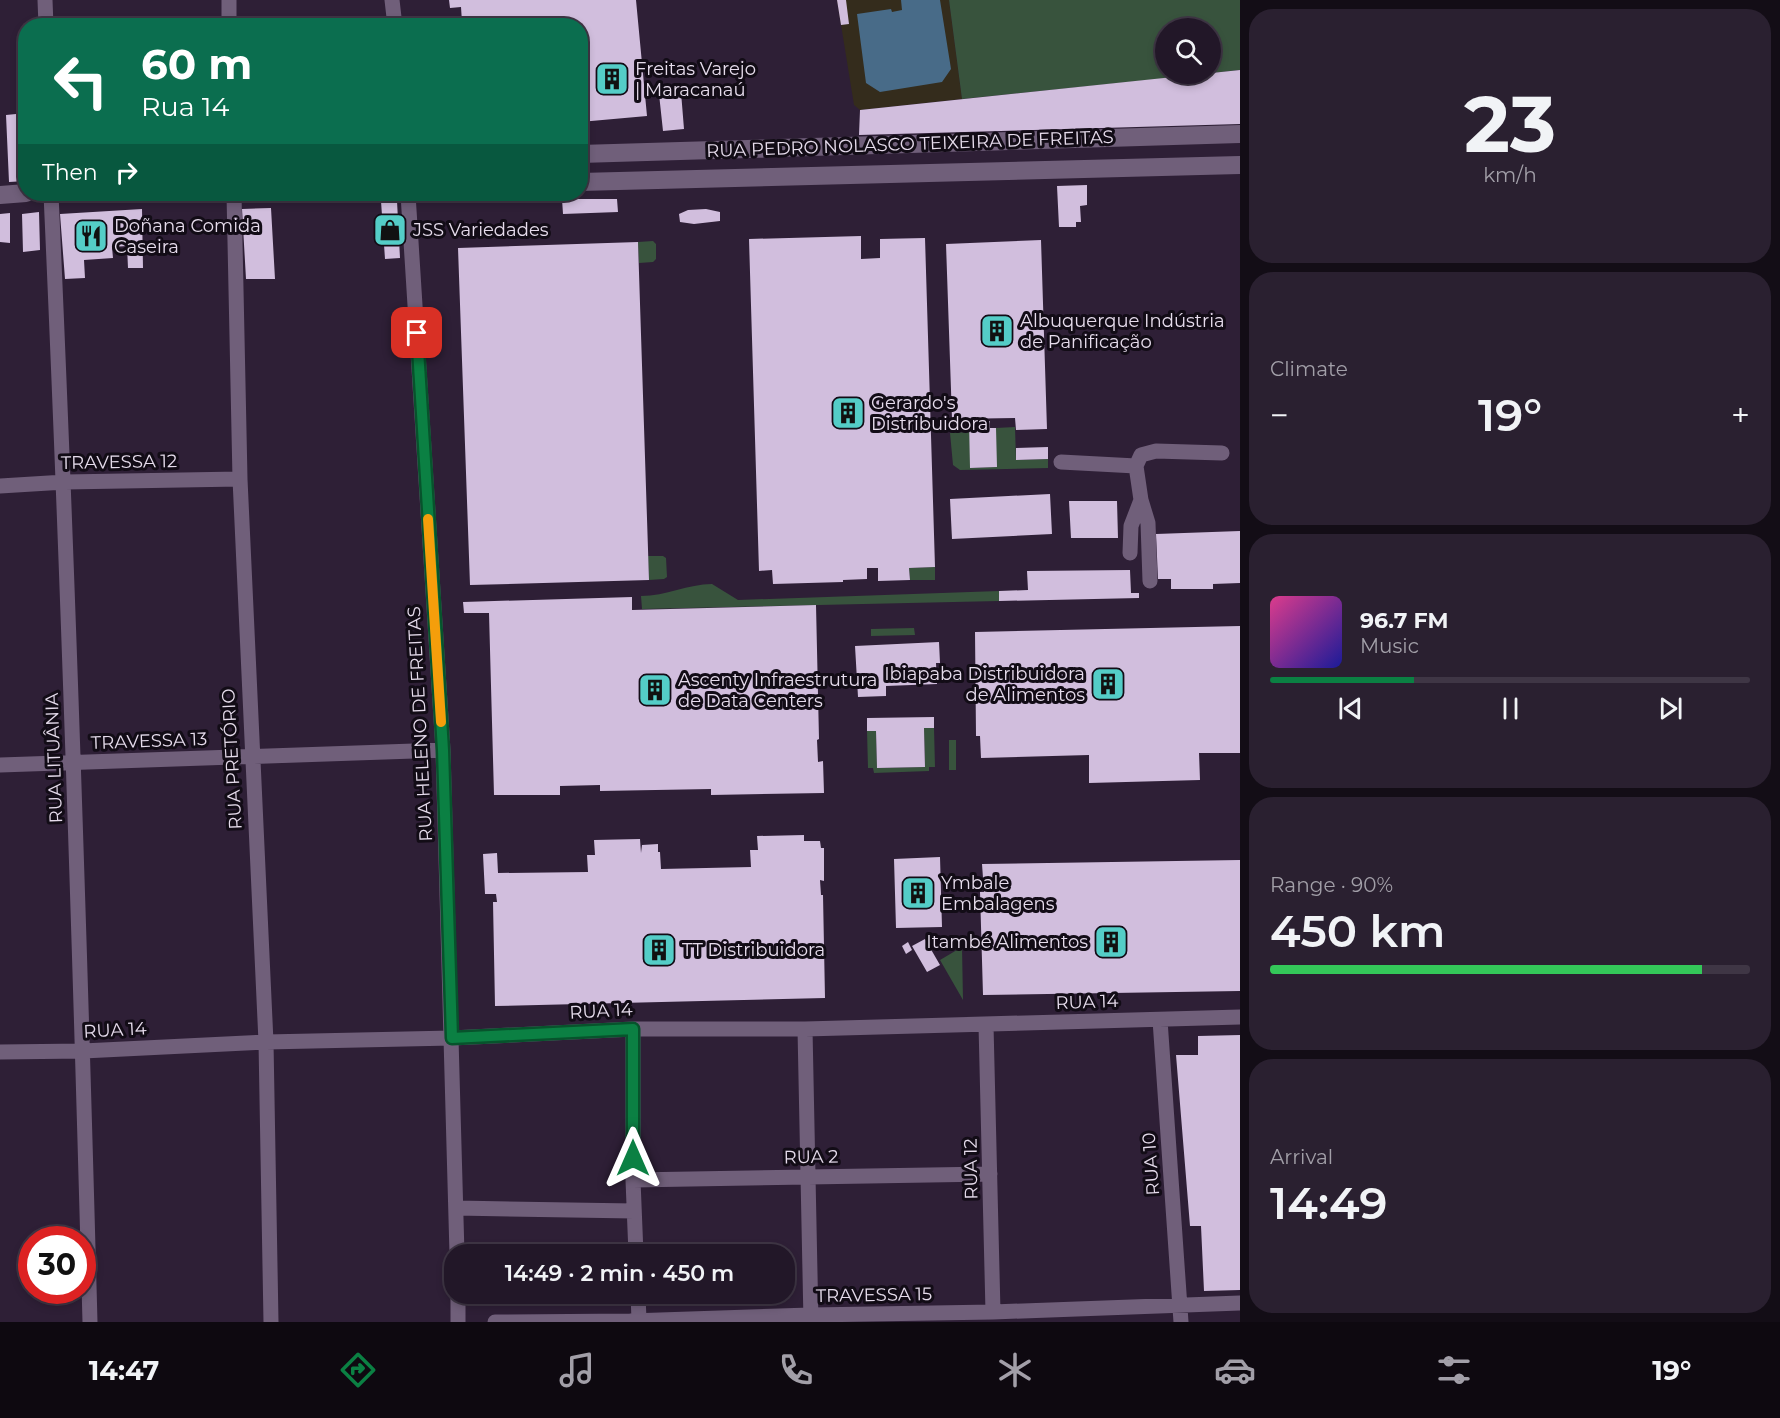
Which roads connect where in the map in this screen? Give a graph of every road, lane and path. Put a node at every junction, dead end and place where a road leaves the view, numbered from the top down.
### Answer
1 (45, 0) edge
2 (228, 0) edge
3 (392, 0) edge
4 (46, 18) edge
5 (229, 18) edge
6 (394, 18) edge
7 (1240, 134) edge
8 (1052, 141) junction
9 (588, 154) edge
10 (1240, 165) edge
11 (1051, 169) junction
12 (588, 182) edge
13 (18, 194) edge
14 (0, 195) edge
15 (51, 201) edge
16 (234, 201) edge
17 (408, 201) edge
18 (1222, 453) dead end
19 (1061, 462) dead end
20 (1136, 466) junction
21 (240, 479) junction
22 (64, 482) junction
23 (0, 486) edge
24 (1141, 500) junction
25 (1130, 554) dead end
26 (1150, 581) dead end
27 (443, 750) junction
28 (251, 756) junction
29 (74, 763) junction
30 (0, 765) edge
31 (1240, 1017) edge
32 (1160, 1020) junction
33 (986, 1025) junction
34 (633, 1029) junction
35 (805, 1029) junction
36 (452, 1038) junction
37 (266, 1042) junction
38 (83, 1051) junction
39 (0, 1052) edge
40 (990, 1174) junction
41 (809, 1177) junction
42 (633, 1180) junction
43 (456, 1208) junction
44 (634, 1211) junction
45 (457, 1244) edge
46 (636, 1244) edge
47 (1240, 1303) edge
48 (458, 1304) edge
49 (636, 1304) edge
50 (1181, 1306) junction
51 (993, 1312) junction
52 (811, 1318) edge
53 (633, 1321) edge
54 (90, 1322) edge
55 (271, 1322) edge
56 (458, 1322) edge
57 (495, 1322) edge
58 (1181, 1322) edge

1 - 4 street
2 - 5 street
3 - 6 street
7 - 8 main road, RUA PEDRO NOLASCO TEIXEIRA DE FREITAS
8 - 9 main road, RUA PEDRO NOLASCO TEIXEIRA DE FREITAS
8 - 11 main road
10 - 11 main road, RUA PEDRO NOLASCO TEIXEIRA DE FREITAS
11 - 12 main road, RUA PEDRO NOLASCO TEIXEIRA DE FREITAS
13 - 14 main road
15 - 22 street, RUA LITUÂNIA
16 - 21 street, RUA PRETÓRIO
17 - 27 street, RUA HELENO DE FREITAS
18 - 20 street
19 - 20 street
20 - 24 street
21 - 22 street, TRAVESSA 12
21 - 28 street, RUA PRETÓRIO
22 - 23 street, TRAVESSA 12
22 - 29 street, RUA LITUÂNIA
24 - 25 street
24 - 26 street
27 - 28 street, TRAVESSA 13
27 - 36 street, RUA HELENO DE FREITAS
28 - 29 street, TRAVESSA 13
28 - 37 street, RUA PRETÓRIO
29 - 30 street, TRAVESSA 13
29 - 38 street, RUA LITUÂNIA
31 - 32 street, RUA 14
32 - 33 street, RUA 14
32 - 50 street, RUA 10
33 - 35 street, RUA 14
33 - 40 street, RUA 12
34 - 35 street, RUA 14
34 - 36 street, RUA 14
34 - 42 street
35 - 41 street
36 - 37 street, RUA 14
36 - 43 street, RUA HELENO DE FREITAS
37 - 38 street, RUA 14
37 - 55 street, RUA PRETÓRIO
38 - 39 street, RUA 14
38 - 54 street, RUA LITUÂNIA
40 - 41 street, RUA 2
40 - 51 street, RUA 12
41 - 42 street, RUA 2
41 - 52 street
42 - 44 street
43 - 44 street
43 - 45 street, RUA HELENO DE FREITAS
44 - 46 street
47 - 50 street, TRAVESSA 15
48 - 56 street
49 - 53 street
50 - 51 street, TRAVESSA 15
50 - 58 street, RUA 10
51 - 52 street, TRAVESSA 15
52 - 53 street, TRAVESSA 15
53 - 57 street, TRAVESSA 15

